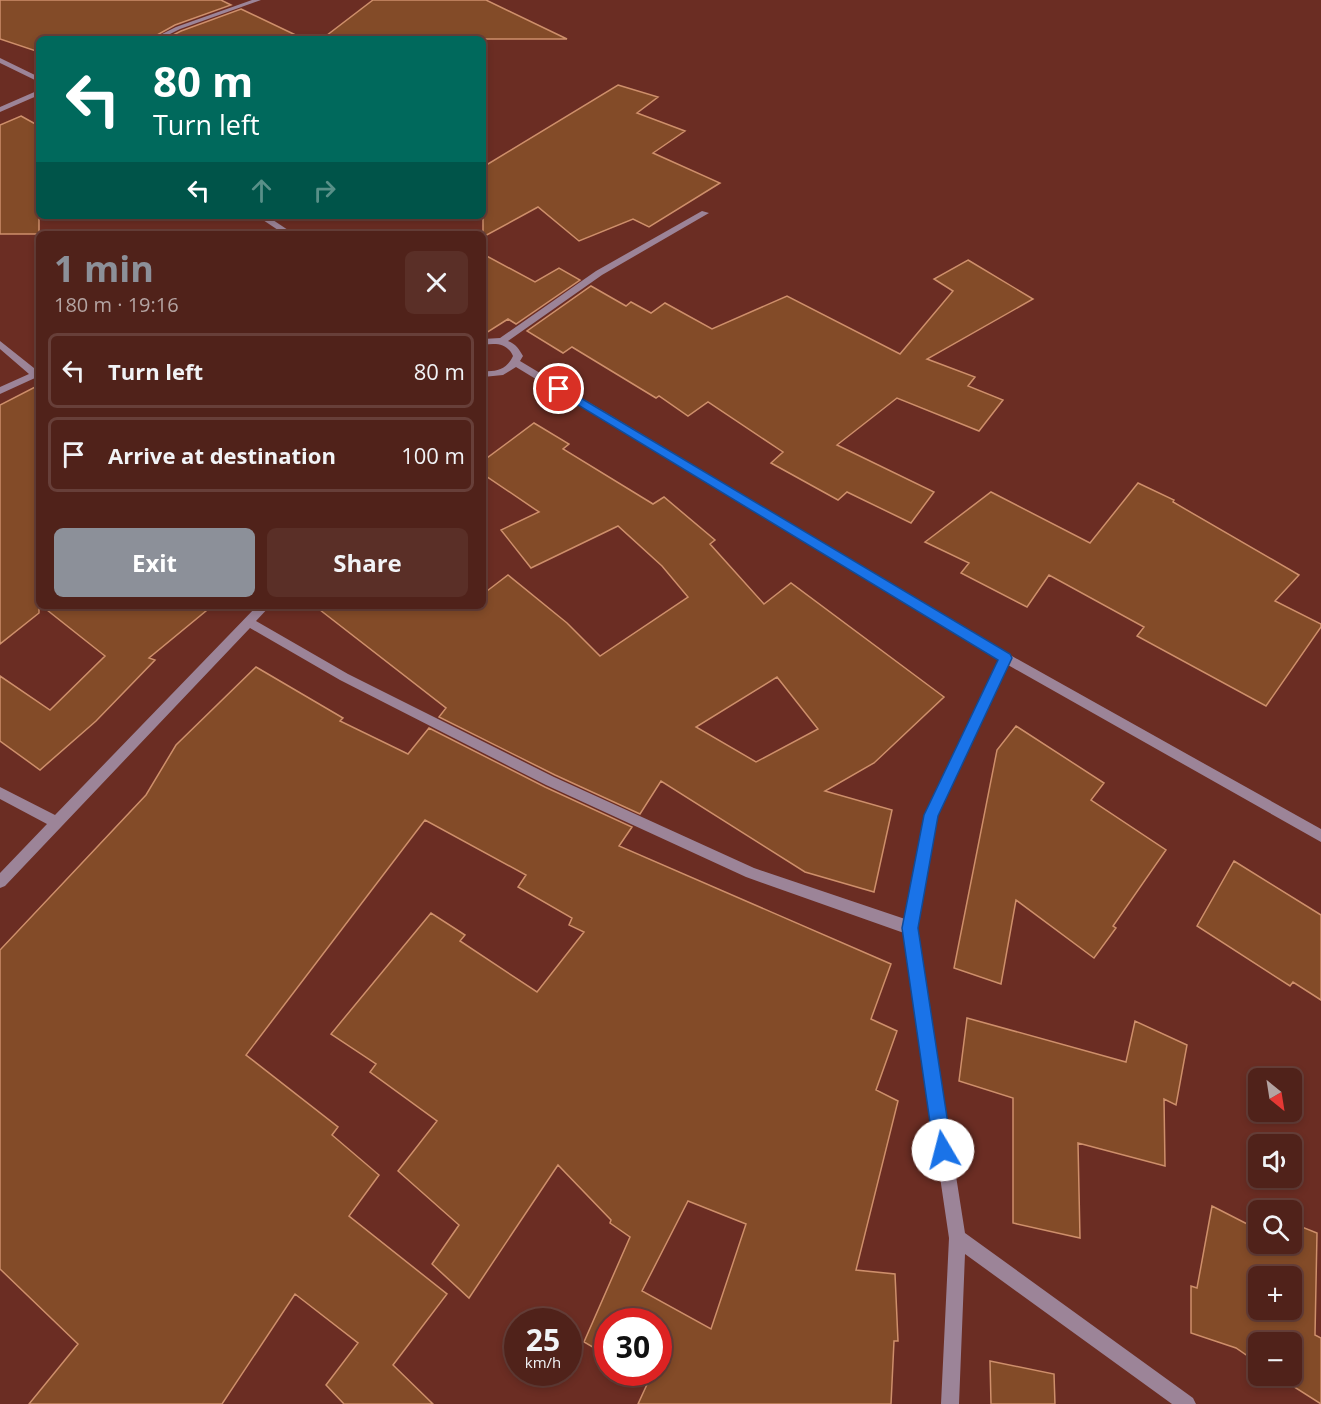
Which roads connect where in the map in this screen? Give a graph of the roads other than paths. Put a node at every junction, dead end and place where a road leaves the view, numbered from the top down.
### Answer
1 (258, 0) edge
2 (161, 36) edge
3 (0, 60) edge
4 (36, 78) edge
5 (36, 93) edge
6 (0, 110) edge
7 (705, 213) dead end
8 (266, 219) edge
9 (285, 231) edge
10 (502, 341) junction
11 (486, 342) edge
12 (0, 344) edge
13 (516, 363) junction
14 (36, 374) edge
15 (36, 375) edge
16 (486, 375) edge
17 (0, 391) edge
18 (261, 609) edge
19 (248, 622) junction
20 (1006, 658) junction
21 (0, 793) edge
22 (57, 823) junction
23 (1321, 836) edge
24 (0, 882) edge
25 (910, 928) junction
26 (957, 1238) junction
27 (950, 1404) edge
28 (1187, 1404) edge

1 - 2 street
3 - 4 street
5 - 6 street
7 - 10 street
8 - 9 street
10 - 11 street
10 - 13 street
12 - 14 street
13 - 16 street
13 - 20 street
15 - 17 street
18 - 19 street
19 - 22 street
19 - 25 street
20 - 23 street
20 - 25 street
21 - 22 street
22 - 24 street
25 - 26 street
26 - 27 street
26 - 28 street

